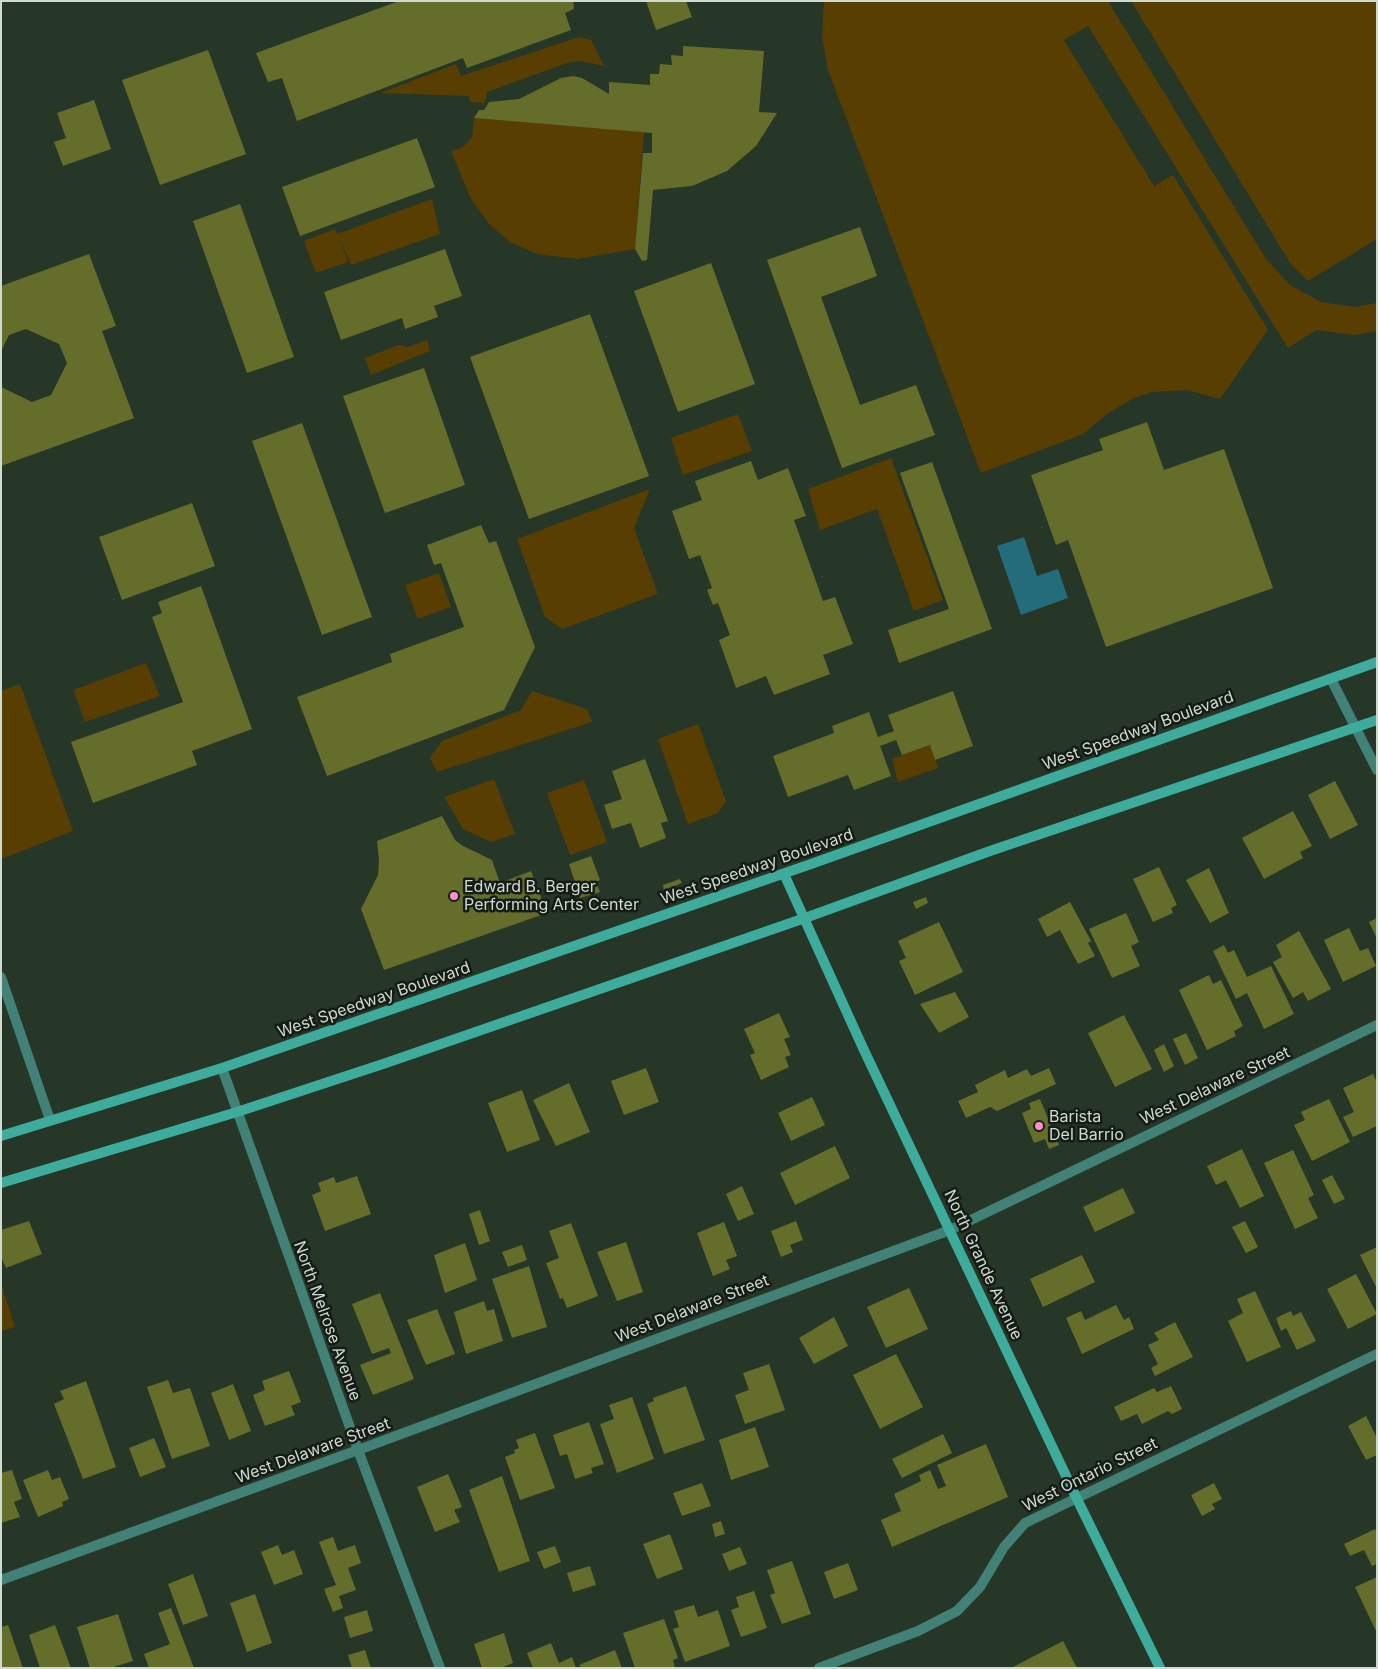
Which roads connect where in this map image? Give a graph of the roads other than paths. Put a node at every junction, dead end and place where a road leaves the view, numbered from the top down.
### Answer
1 (1377, 662) edge
2 (1331, 679) junction
3 (1377, 720) edge
4 (1356, 728) junction
5 (1377, 770) edge
6 (784, 874) junction
7 (805, 918) junction
8 (1, 978) edge
9 (1377, 1026) edge
10 (222, 1068) junction
11 (237, 1112) junction
12 (50, 1120) junction
13 (1, 1136) edge
14 (1, 1183) edge
15 (950, 1230) junction
16 (1377, 1354) edge
17 (358, 1450) junction
18 (1076, 1497) junction
19 (1, 1580) edge
20 (440, 1668) edge
21 (819, 1668) edge
22 (1160, 1668) edge

1 - 2 main road, West Speedway Boulevard
2 - 4 street
2 - 6 main road, West Speedway Boulevard
3 - 4 main road
4 - 5 street
4 - 7 main road
6 - 7 main road, North Grande Avenue
6 - 10 main road, West Speedway Boulevard
7 - 11 main road
7 - 15 main road, North Grande Avenue
8 - 12 street
9 - 15 street, West Delaware Street
10 - 11 street, North Melrose Avenue
10 - 12 main road, West Speedway Boulevard
11 - 14 main road
11 - 17 street, North Melrose Avenue
12 - 13 main road, West Speedway Boulevard
15 - 17 street, West Delaware Street
15 - 18 main road, North Grande Avenue
16 - 18 street, West Ontario Street
17 - 19 street, West Delaware Street
17 - 20 street, North Melrose Avenue
18 - 21 street, West Ontario Street
18 - 22 main road, North Grande Avenue

